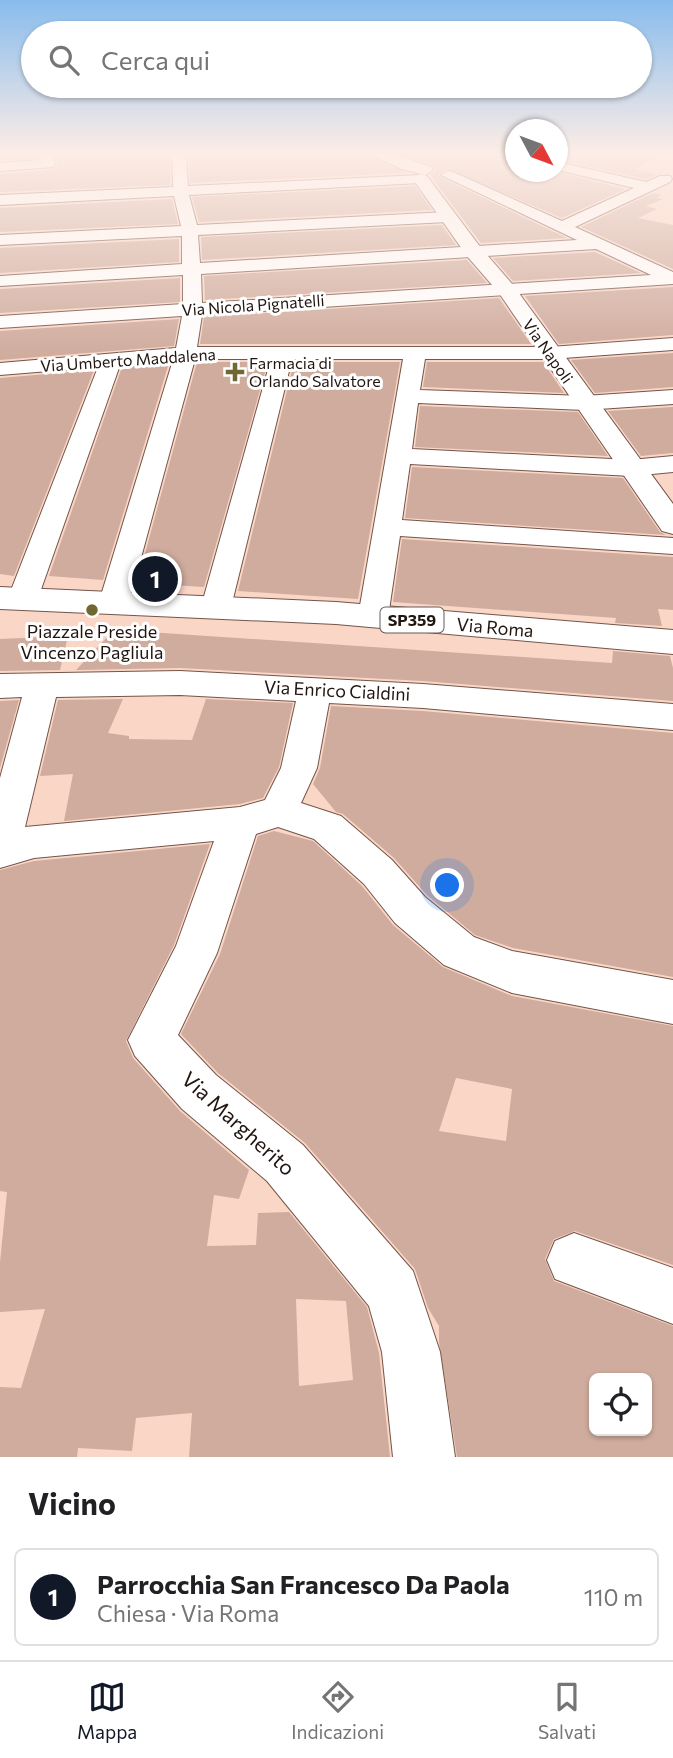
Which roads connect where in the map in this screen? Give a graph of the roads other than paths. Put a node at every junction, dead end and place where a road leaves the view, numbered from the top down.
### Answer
1 (188, 220) edge
2 (374, 220) edge
3 (450, 220) edge
4 (546, 220) edge
5 (575, 220) edge
6 (562, 227) junction
7 (190, 230) junction
8 (0, 240) edge
9 (599, 244) junction
10 (474, 252) junction
11 (192, 270) junction
12 (673, 279) edge
13 (0, 281) edge
14 (506, 289) junction
15 (194, 309) junction
16 (0, 322) edge
17 (673, 344) edge
18 (283, 353) junction
19 (415, 353) junction
20 (550, 353) junction
21 (186, 354) junction
22 (113, 359) junction
23 (0, 369) edge
24 (409, 396) junction
25 (673, 397) edge
26 (584, 403) junction
27 (399, 456) junction
28 (673, 464) edge
29 (631, 468) junction
30 (673, 525) edge
31 (388, 527) junction
32 (673, 547) edge
33 (12, 598) edge
34 (114, 602) junction
35 (216, 607) junction
36 (373, 617) junction
37 (673, 642) edge
38 (42, 685) junction
39 (0, 686) edge
40 (315, 690) junction
41 (673, 717) edge
42 (259, 818) junction
43 (0, 850) edge
44 (673, 1002) edge
45 (574, 1260) dead end
46 (673, 1296) edge
47 (424, 1457) edge

1 - 7 street
2 - 7 street
3 - 10 main road, Via Napoli
4 - 6 street
5 - 6 street
6 - 9 street
7 - 8 street
7 - 11 street
9 - 10 street
9 - 12 street
10 - 11 street
10 - 14 main road, Via Napoli
11 - 13 street
11 - 15 street
12 - 14 street, Via Nicola Pignatelli
14 - 15 street, Via Nicola Pignatelli
14 - 20 main road, Via Napoli
15 - 16 street, Via Nicola Pignatelli
15 - 21 street
17 - 20 street, Via Umberto Maddalena
18 - 19 street, Via Umberto Maddalena
18 - 21 street, Via Umberto Maddalena
18 - 35 street
19 - 20 street, Via Umberto Maddalena
19 - 24 street
20 - 26 main road, Via Napoli
21 - 22 street, Via Umberto Maddalena
21 - 34 street
22 - 23 street, Via Umberto Maddalena
22 - 33 street
24 - 26 street
24 - 27 street
25 - 26 street
26 - 29 main road, Via Napoli
27 - 29 street
27 - 31 street
28 - 29 street
29 - 30 main road, Via Napoli
31 - 32 street
31 - 36 street
33 - 34 main road, SP359
34 - 35 main road, Via Roma / SP359
35 - 36 main road, Via Roma / SP359
36 - 37 main road, Via Roma / SP359
38 - 39 street, Via Enrico Cialdini
38 - 40 street, Via Enrico Cialdini
38 - 43 street
40 - 41 street, Via Enrico Cialdini
40 - 42 street
42 - 43 street
42 - 44 street
42 - 47 street, Via Margherito
45 - 46 street

